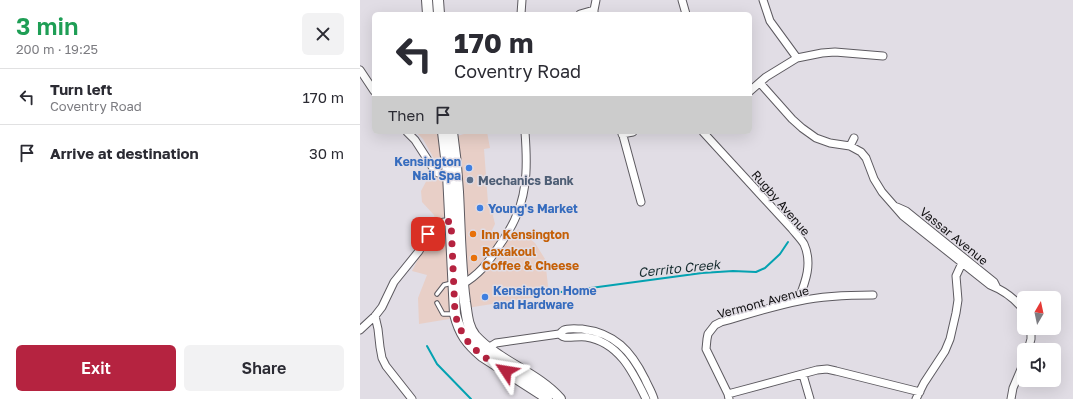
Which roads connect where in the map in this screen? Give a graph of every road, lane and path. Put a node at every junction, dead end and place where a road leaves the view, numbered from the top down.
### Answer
1 (427, 0) edge
2 (438, 0) edge
3 (522, 0) edge
4 (596, 0) edge
5 (682, 0) edge
6 (763, 0) edge
7 (428, 12) edge
8 (439, 12) edge
9 (521, 12) edge
10 (594, 12) edge
11 (685, 12) edge
12 (883, 56) dead end
13 (796, 58) junction
14 (360, 70) edge
15 (760, 83) junction
16 (372, 88) edge
17 (752, 89) edge
18 (409, 134) edge
19 (443, 134) edge
20 (452, 134) edge
21 (525, 134) edge
22 (622, 134) edge
23 (705, 134) edge
24 (854, 138) dead end
25 (850, 146) junction
26 (448, 174) junction
27 (641, 202) dead end
28 (894, 205) junction
29 (451, 221) junction
30 (962, 263) junction
31 (457, 285) junction
32 (998, 288) junction
33 (437, 294) dead end
34 (873, 295) dead end
35 (798, 301) junction
36 (437, 303) dead end
37 (1017, 303) edge
38 (455, 314) junction
39 (375, 316) junction
40 (360, 330) edge
41 (559, 334) junction
42 (488, 348) junction
43 (803, 374) junction
44 (1017, 379) edge
45 (921, 395) edge
46 (729, 397) edge
47 (412, 399) edge
48 (547, 399) edge
49 (560, 399) edge
50 (646, 399) edge
51 (654, 399) edge
52 (810, 399) edge
53 (916, 399) edge
54 (1011, 399) edge

1 - 7 main road
2 - 8 main road
3 - 9 street
4 - 10 street
5 - 11 street
6 - 13 street
12 - 13 street
13 - 15 street
14 - 16 street
15 - 17 street
15 - 25 street, Vassar Avenue
18 - 26 street
19 - 26 main road
20 - 31 main road
21 - 31 street
22 - 27 street
23 - 35 street, Rugby Avenue
24 - 25 street
25 - 28 street, Vassar Avenue
26 - 29 main road
28 - 30 street, Vassar Avenue
28 - 32 street, Vassar Avenue
29 - 31 main road
29 - 39 street
30 - 32 street, Vassar Avenue
30 - 45 street
31 - 33 lane
31 - 38 main road
31 - 42 main road
32 - 37 street, Vassar Avenue
34 - 35 street, Vermont Avenue
35 - 46 street, Vermont Avenue
36 - 38 lane
38 - 48 main road
39 - 40 street
39 - 47 street
41 - 42 street
41 - 50 street
41 - 51 street
42 - 49 main road
43 - 45 street
43 - 46 street
43 - 52 street
44 - 54 street
45 - 53 street

